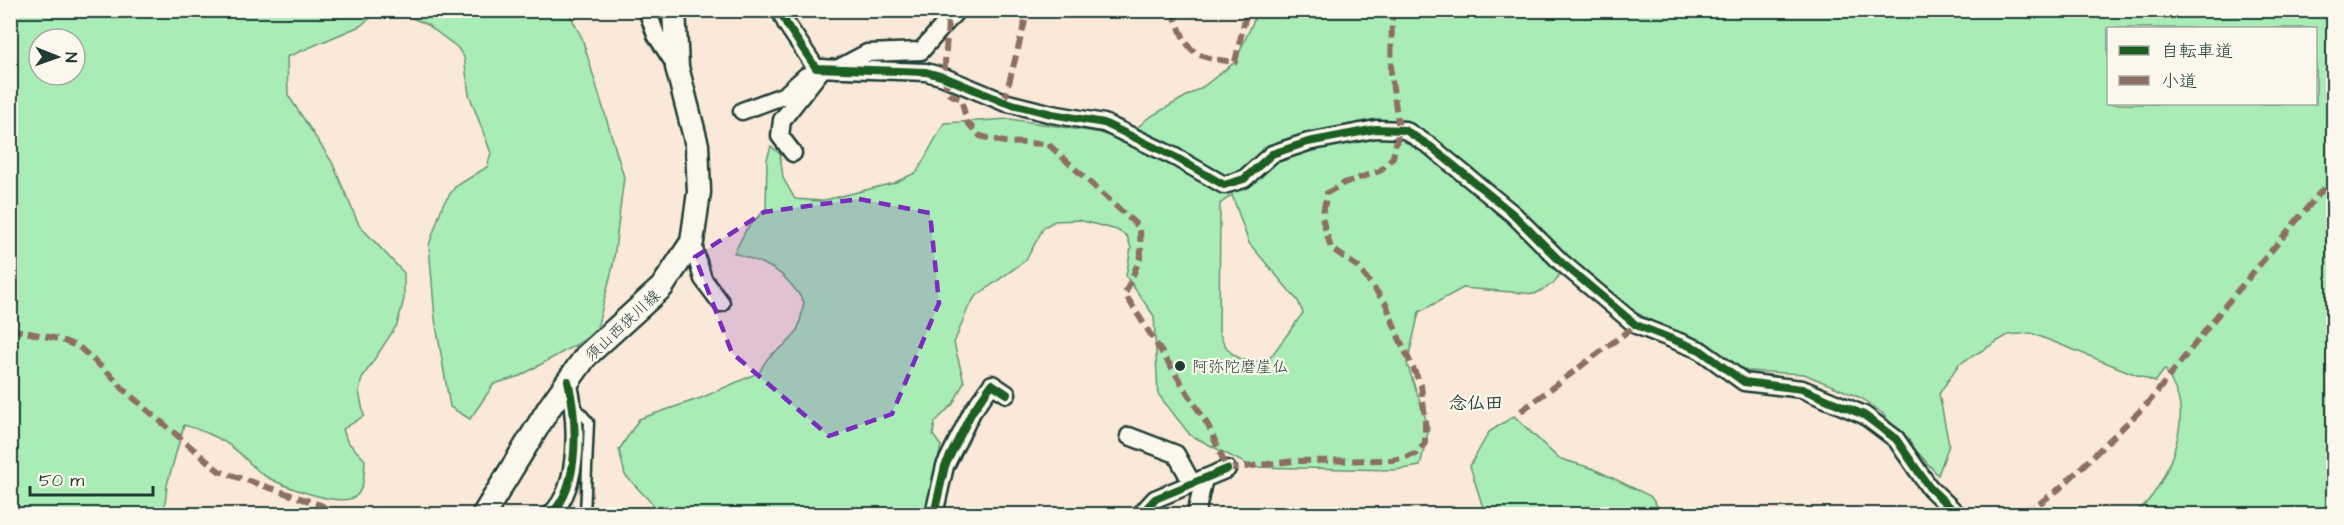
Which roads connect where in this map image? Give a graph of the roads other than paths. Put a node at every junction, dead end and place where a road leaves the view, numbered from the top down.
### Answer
1 (647, 10) edge
2 (675, 10) edge
3 (780, 10) edge
4 (957, 10) edge
5 (677, 67) junction
6 (825, 68) junction
7 (742, 111) dead end
8 (794, 153) dead end
9 (692, 242) junction
10 (722, 303) dead end
11 (568, 381) junction
12 (1007, 394) dead end
13 (574, 404) junction
14 (1129, 436) dead end
15 (1227, 469) dead end
16 (1198, 480) junction
17 (484, 514) edge
18 (551, 514) edge
19 (585, 514) edge
20 (934, 514) edge
21 (1141, 514) edge
22 (1196, 514) edge
23 (1957, 514) edge

1 - 5 street
2 - 5 main road, 須山西狭川線
3 - 6 street
4 - 6 street
5 - 9 main road, 須山西狭川線
6 - 7 street
6 - 8 street
6 - 23 street
9 - 10 street
9 - 11 main road, 須山西狭川線
11 - 13 street
11 - 17 main road, 須山西狭川線
12 - 20 street
13 - 18 street
13 - 19 lane
14 - 16 street
15 - 16 street
16 - 21 street
16 - 22 street

